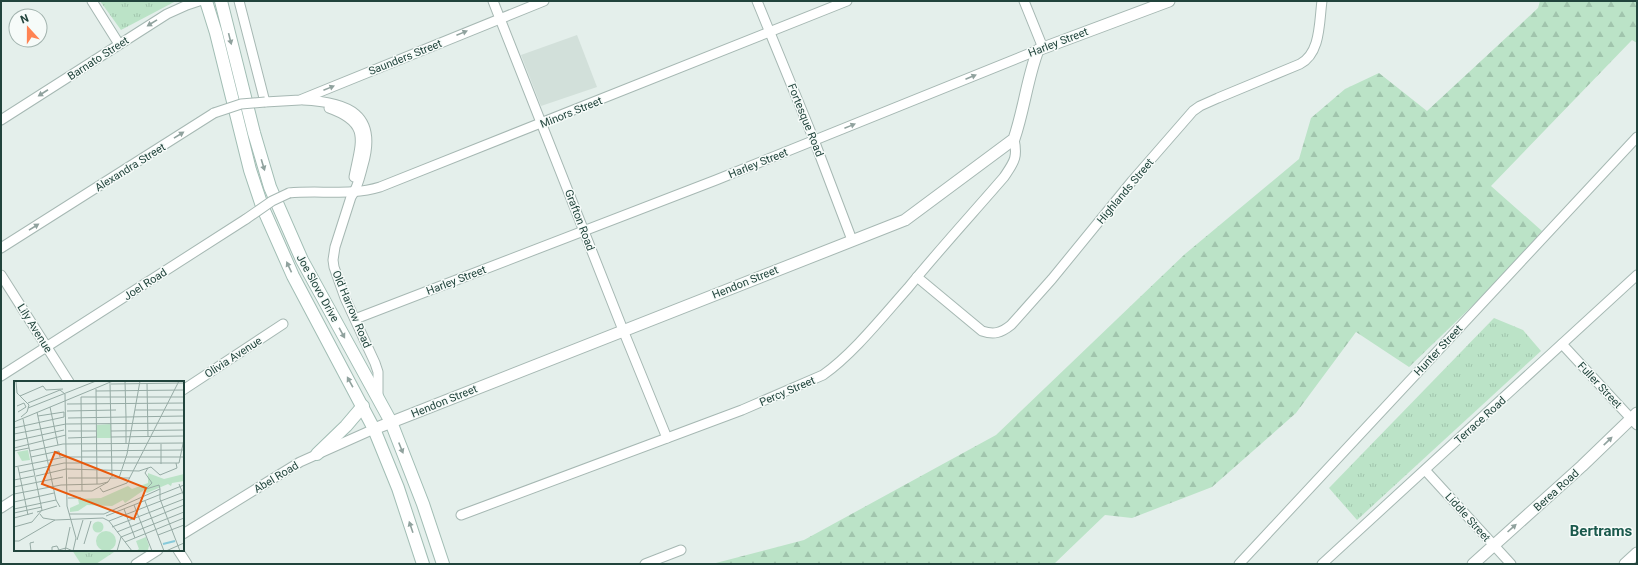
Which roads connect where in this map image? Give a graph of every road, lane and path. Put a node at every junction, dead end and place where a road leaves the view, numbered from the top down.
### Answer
1 (92, 1) edge
2 (199, 1) edge
3 (206, 1) edge
4 (221, 1) edge
5 (239, 1) edge
6 (493, 1) edge
7 (544, 1) edge
8 (758, 1) edge
9 (847, 1) edge
10 (1024, 1) edge
11 (1322, 1) edge
12 (1162, 2) edge
13 (500, 18) junction
14 (770, 32) junction
15 (119, 44) junction
16 (1040, 49) junction
17 (300, 100) junction
18 (265, 102) junction
19 (1, 120) edge
20 (542, 123) junction
21 (1637, 136) edge
22 (1014, 139) junction
23 (814, 140) junction
24 (289, 193) joint
25 (353, 193) junction
26 (584, 231) junction
27 (852, 240) junction
28 (1, 248) edge
29 (1, 275) edge
30 (1637, 275) edge
31 (917, 277) junction
32 (356, 319) junction
33 (283, 324) dead end
34 (622, 330) junction
35 (1562, 344) junction
36 (47, 347) junction
37 (1, 376) edge
38 (68, 381) edge
39 (184, 389) edge
40 (378, 400) junction
41 (363, 406) junction
42 (1635, 419) edge
43 (390, 422) junction
44 (374, 429) junction
45 (667, 438) junction
46 (317, 454) junction
47 (1425, 470) junction
48 (14, 500) edge
49 (1, 508) edge
50 (461, 515) dead end
51 (184, 533) edge
52 (1494, 545) junction
53 (681, 550) dead end
54 (156, 551) edge
55 (179, 551) edge
56 (1637, 553) edge
57 (443, 562) edge
58 (136, 564) edge
59 (187, 564) edge
60 (423, 564) edge
61 (645, 564) edge
62 (1239, 564) edge
63 (1322, 564) edge
64 (1472, 564) edge
65 (1511, 564) edge
66 (1625, 564) edge

1 - 15 street
2 -> 15 street, Barnato Street
41 -> 3 main road, Joe Slovo Drive
4 -> 40 main road, Joe Slovo Drive
5 - 18 street
6 - 13 street, Grafton Road
7 - 13 street, Saunders Street
8 - 14 street, Fortesque Road
9 - 14 street, Minors Street
10 - 16 street
11 - 31 street, Highlands Street
12 - 16 street, Harley Street
17 -> 13 street, Saunders Street
13 - 20 street, Grafton Road
14 - 20 street, Minors Street
14 - 23 street, Fortesque Road
15 -> 19 street, Barnato Street
16 - 22 street
23 -> 16 street, Harley Street
17 - 18 street, Saunders Street
17 - 25 street, Old Harrow Road
28 -> 18 street, Alexandra Street, bridge
20 - 25 street, Minors Street
20 - 26 street, Grafton Road
21 - 62 street, Hunter Street
22 - 27 street, Hendon Street
22 - 31 street, Percy Street
23 - 26 street, Harley Street
23 - 27 street, Fortesque Road
24 - 25 street, Minors Street
24 - 36 street, Joel Road, bridge
25 - 32 street, Old Harrow Road
26 - 32 street, Harley Street
26 - 34 street, Grafton Road
27 - 34 street, Hendon Street
29 - 36 street, Lily Avenue
30 - 35 street, Terrace Road
31 - 45 street, Percy Street
32 - 40 street, Old Harrow Road
33 - 39 street, Olivia Avenue
34 - 43 street, Hendon Street
34 - 45 street, Grafton Road
35 - 42 street, Fuller Street
35 - 47 street, Terrace Road
36 - 37 street, Joel Road
36 - 38 street, Lily Avenue
40 - 43 main road, Joe Slovo Drive
41 - 44 main road, Joe Slovo Drive
41 - 46 main road
52 -> 42 street, Berea Road
43 - 44 street, Hendon Street
43 -> 57 main road, Joe Slovo Drive
44 - 46 street, Abel Road
60 -> 44 main road, Joe Slovo Drive
45 - 50 street, Percy Street
46 - 51 street, Abel Road
47 - 52 street, Liddle Street
47 - 63 street, Terrace Road
48 - 49 street
52 - 64 street, Berea Road
52 - 65 street, Liddle Street
53 - 61 street
54 - 58 street
55 - 59 street
56 - 66 street

